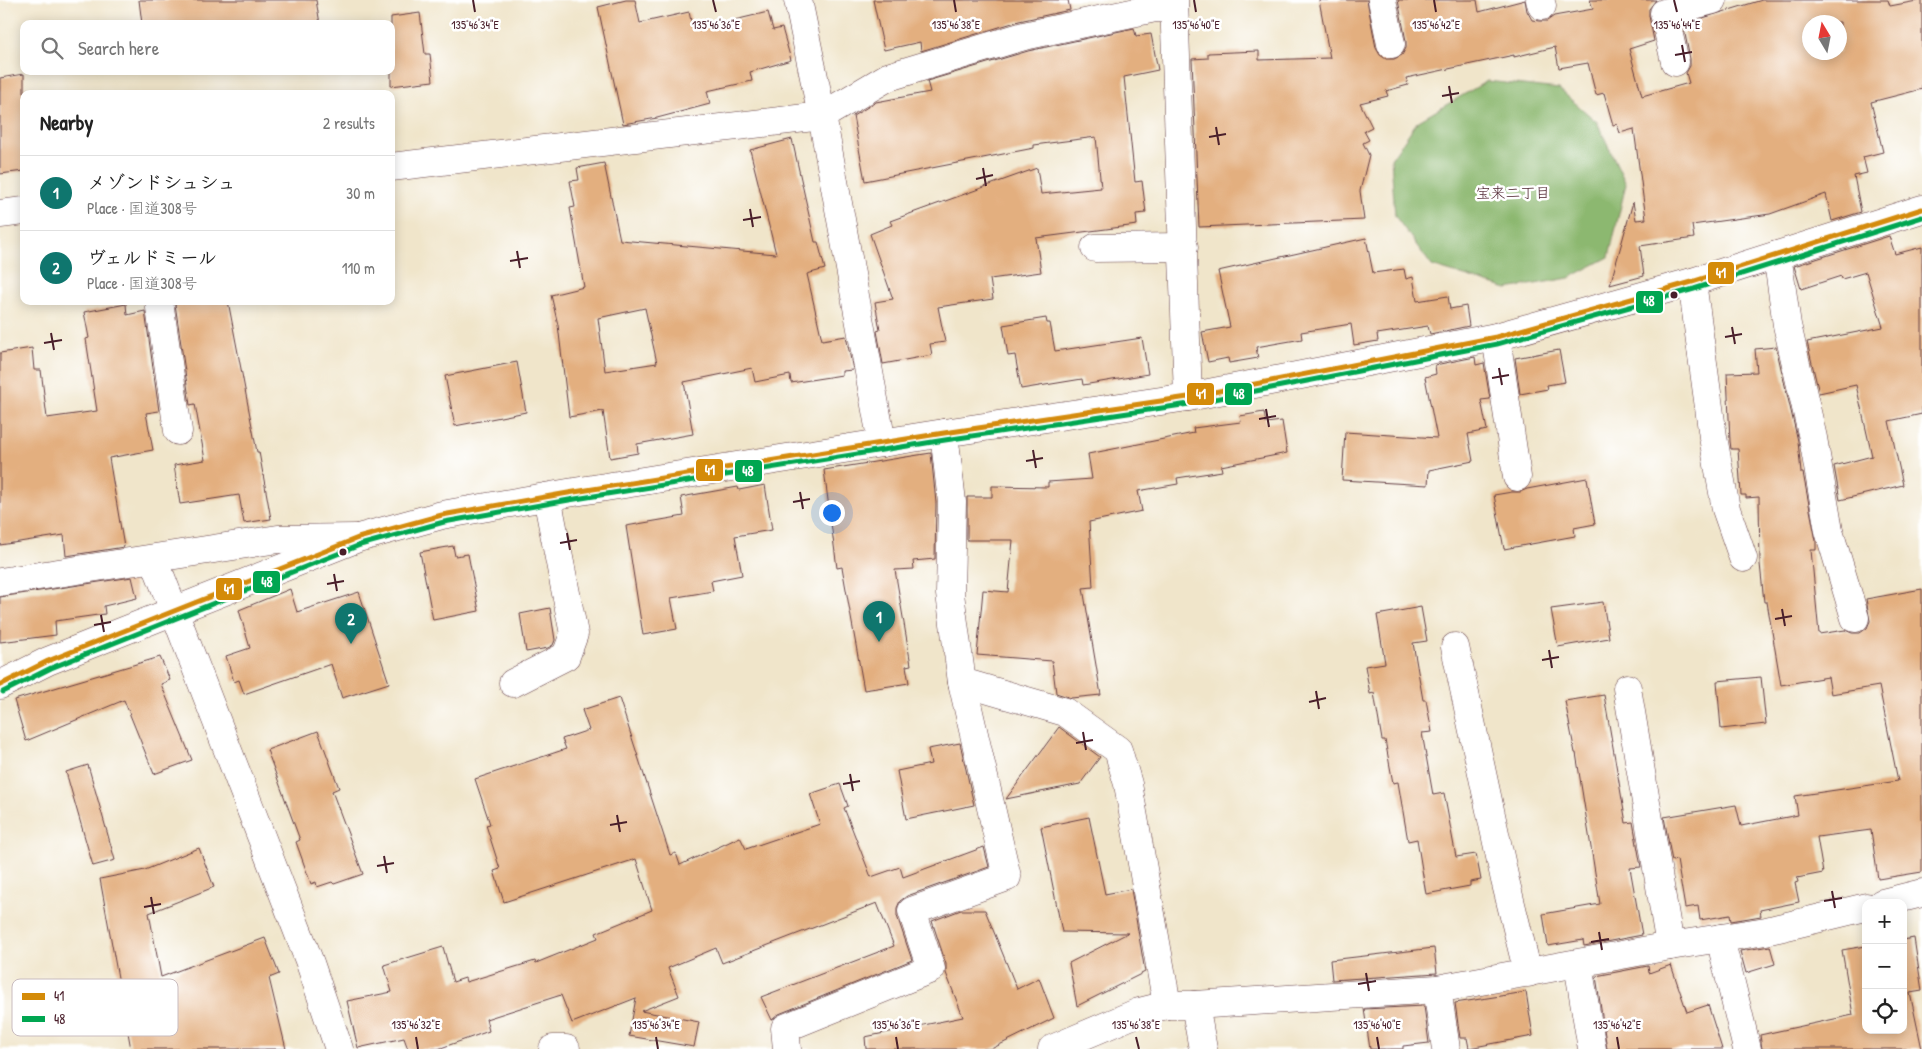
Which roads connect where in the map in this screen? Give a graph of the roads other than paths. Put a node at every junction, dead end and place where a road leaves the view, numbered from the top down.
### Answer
1 (798, 0) edge
2 (1382, 0) edge
3 (1713, 0) edge
4 (1174, 5) edge
5 (1092, 11) edge
6 (1391, 44) dead end
7 (1675, 62) dead end
8 (822, 116) junction
9 (395, 167) edge
10 (1922, 209) edge
11 (20, 212) edge
12 (0, 214) edge
13 (1184, 247) junction
14 (1095, 248) dead end
15 (1777, 255) junction
16 (1692, 282) junction
17 (160, 305) edge
18 (1496, 337) junction
19 (1188, 397) junction
20 (178, 431) dead end
21 (944, 433) junction
22 (882, 443) junction
23 (1517, 478) dead end
24 (547, 497) junction
25 (358, 538) junction
26 (1744, 558) dead end
27 (154, 559) junction
28 (0, 582) edge
29 (173, 610) junction
30 (1855, 618) dead end
31 (1455, 647) dead end
32 (962, 682) junction
33 (513, 683) dead end
34 (0, 685) edge
35 (1628, 688) dead end
36 (1922, 893) edge
37 (1898, 899) edge
38 (1862, 908) edge
39 (1720, 938) junction
40 (1670, 946) junction
41 (1578, 964) junction
42 (1528, 973) junction
43 (1437, 989) junction
44 (1167, 1004) junction
45 (1195, 1005) junction
46 (339, 1049) edge
47 (553, 1049) edge
48 (566, 1049) edge
49 (787, 1049) edge
50 (1052, 1049) edge
51 (1203, 1049) edge
52 (1446, 1049) edge
53 (1592, 1049) edge
54 (1747, 1049) edge

1 - 8 main road
2 - 6 main road
3 - 7 main road
4 - 5 main road
4 - 13 main road
5 - 8 main road
8 - 9 main road
8 - 22 main road
10 - 15 main road
11 - 12 main road
13 - 14 main road
13 - 19 main road
15 - 16 main road
15 - 30 main road
16 - 18 main road
16 - 26 main road
17 - 20 main road
18 - 19 main road
18 - 23 main road
19 - 21 main road
21 - 22 main road
21 - 32 main road
22 - 24 main road
24 - 25 main road
24 - 33 main road
25 - 27 main road
25 - 29 main road
27 - 28 main road
27 - 29 main road
29 - 34 main road
29 - 46 main road
31 - 42 main road
32 - 44 main road
32 - 49 main road
35 - 40 main road
36 - 37 main road
38 - 39 main road
39 - 40 main road
39 - 54 main road
40 - 41 main road
41 - 42 main road
41 - 53 main road
42 - 43 main road
43 - 45 main road
43 - 52 main road
44 - 45 main road
44 - 50 main road
45 - 51 main road
47 - 48 main road

